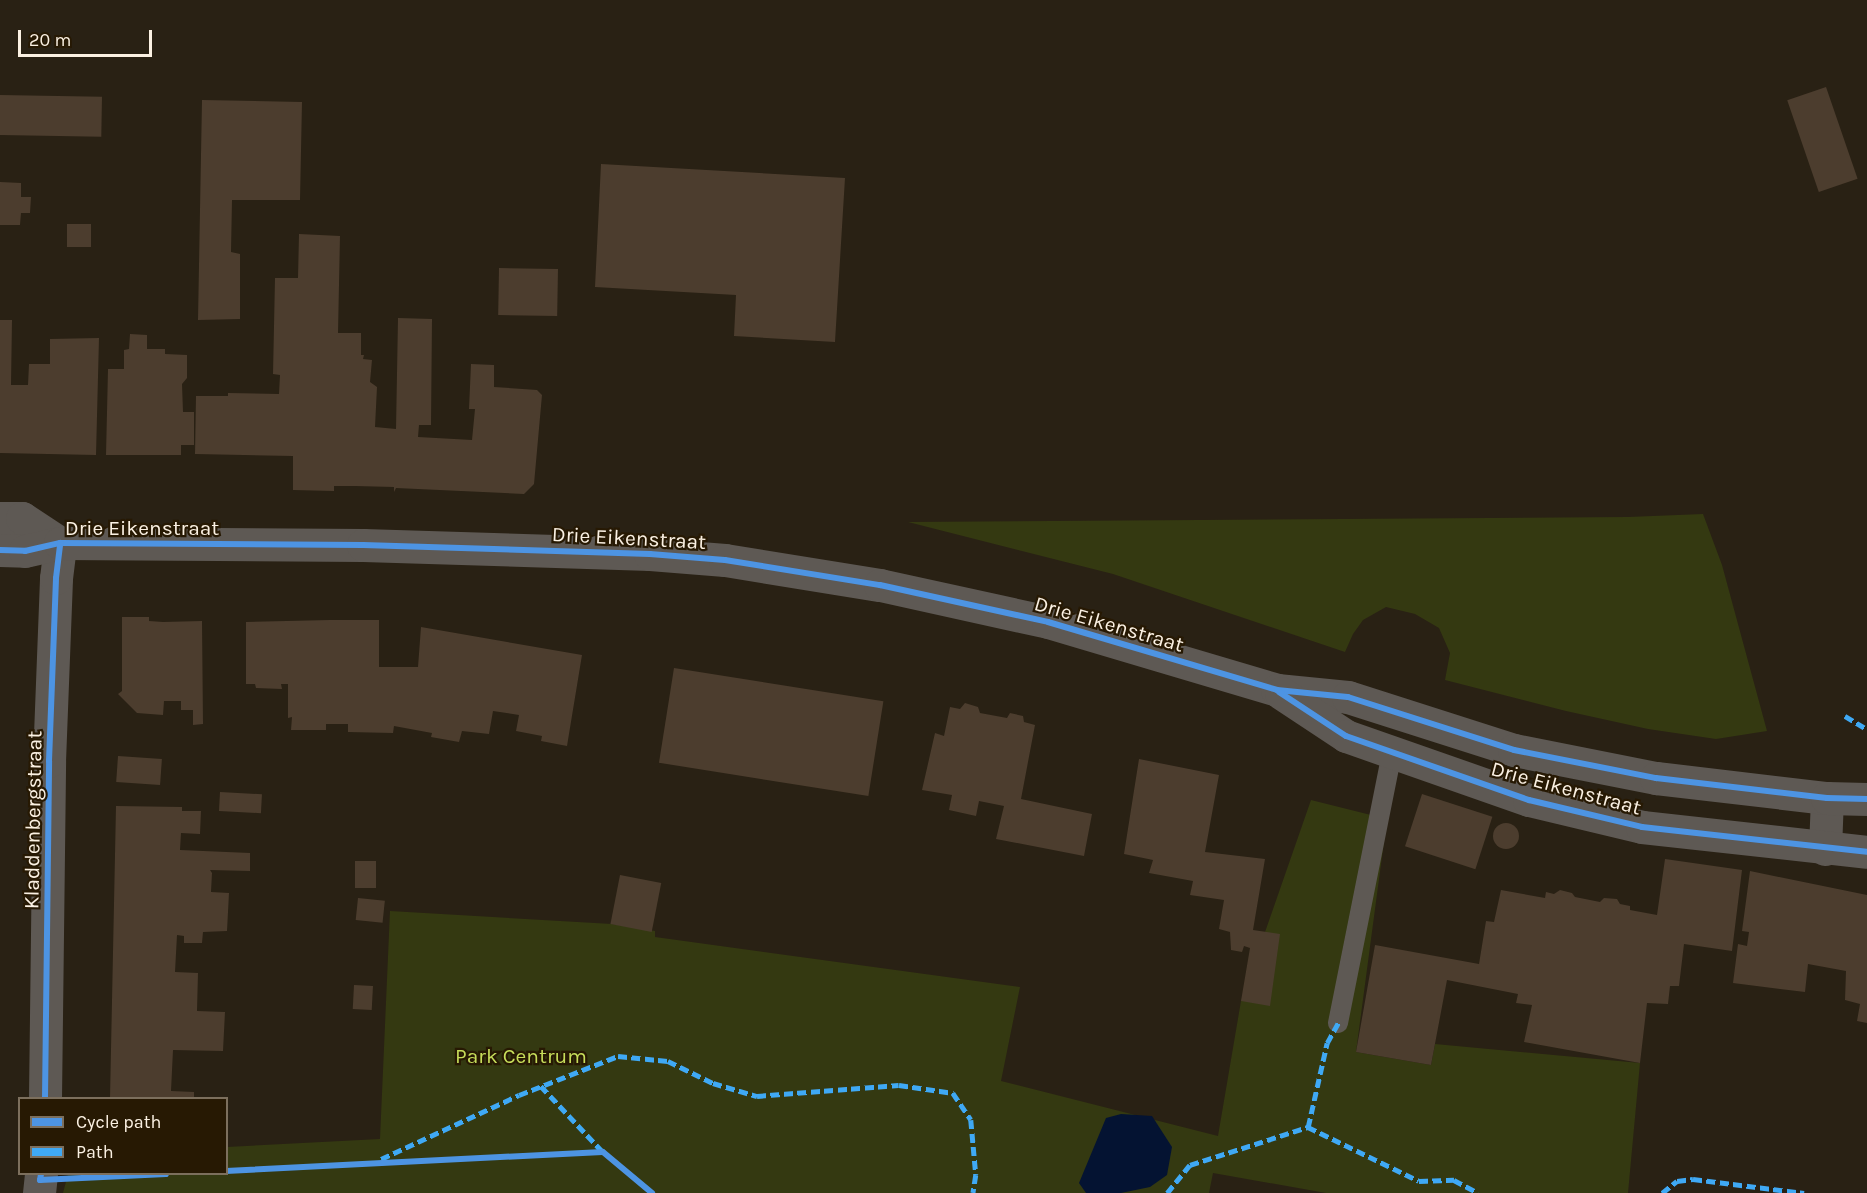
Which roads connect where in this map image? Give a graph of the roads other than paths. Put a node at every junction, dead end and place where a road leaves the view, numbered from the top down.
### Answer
1 (0, 518) edge
2 (60, 543) junction
3 (0, 550) edge
4 (1276, 690) junction
5 (1392, 752) junction
6 (1827, 798) junction
7 (1867, 799) edge
8 (1825, 849) junction
9 (1867, 852) edge
10 (1338, 1023) dead end
11 (45, 1097) edge
12 (41, 1175) edge
13 (39, 1193) edge

1 - 2 street, Drie Eikenstraat
2 - 3 street, Drie Eikenstraat
2 - 4 street, Drie Eikenstraat
2 - 11 street, Kladdenbergstraat
4 - 5 street, Drie Eikenstraat
4 - 6 street, Drie Eikenstraat
5 - 8 street, Drie Eikenstraat
5 - 10 lane
6 - 7 street, Drie Eikenstraat
6 - 8 street
8 - 9 street, Drie Eikenstraat
12 - 13 street

